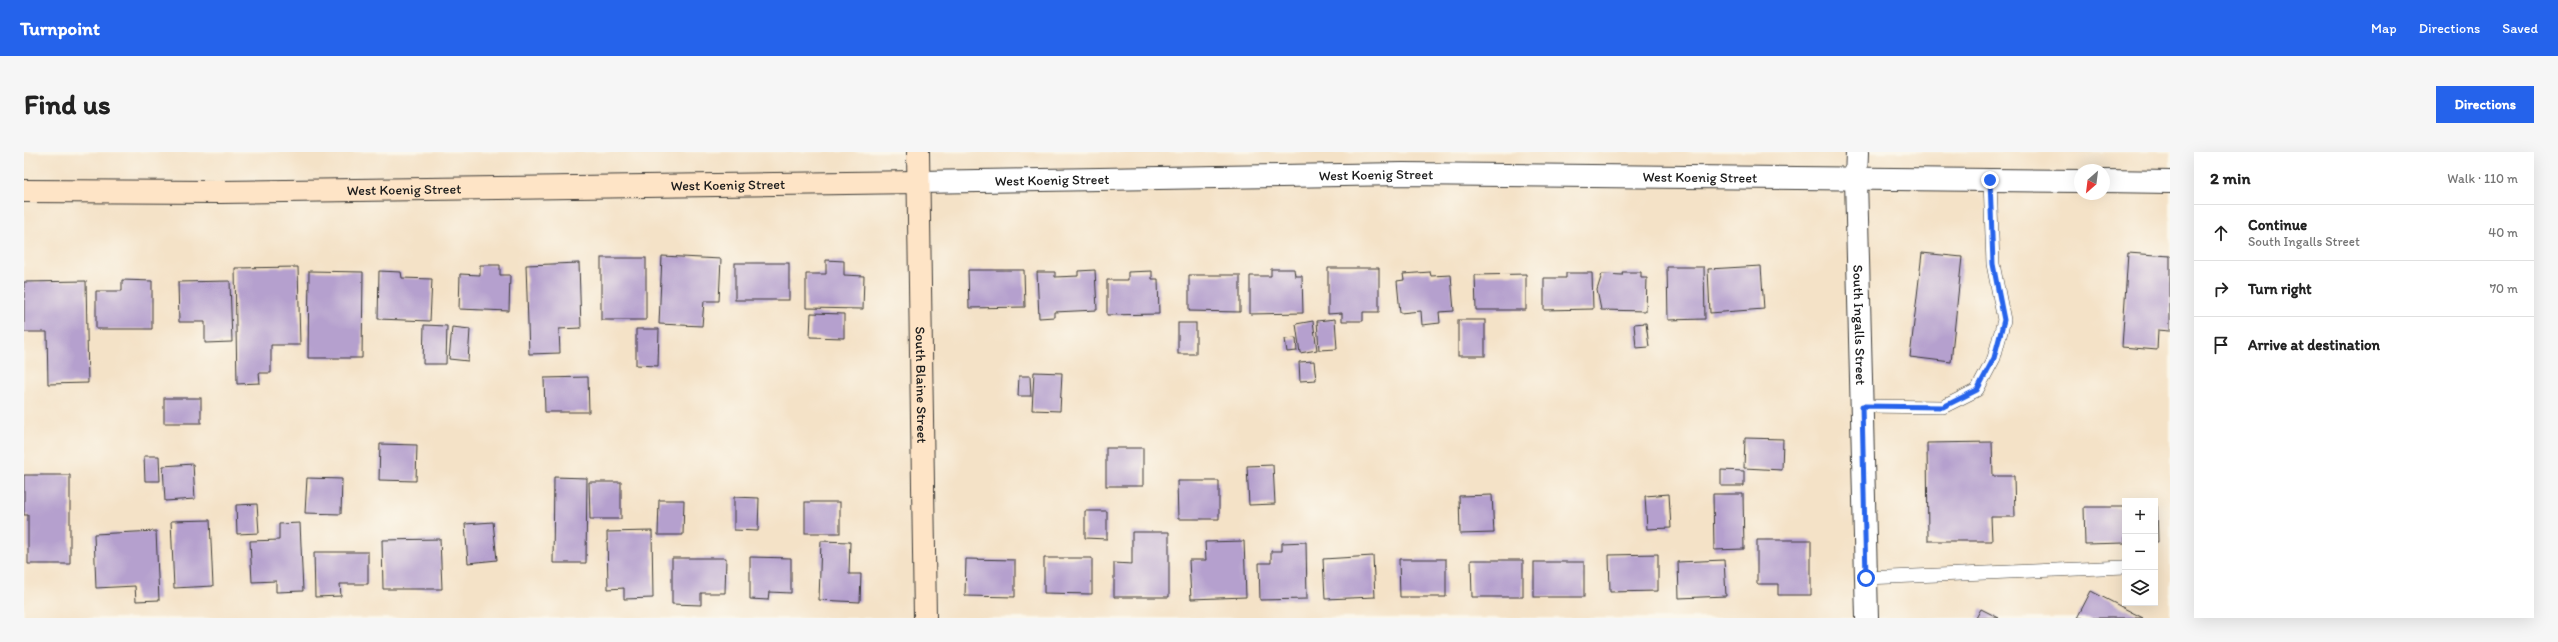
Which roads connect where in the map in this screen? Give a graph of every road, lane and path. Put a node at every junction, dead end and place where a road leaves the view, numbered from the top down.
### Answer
1 (918, 152) edge
2 (1857, 152) edge
3 (1856, 179) junction
4 (1990, 180) junction
5 (2074, 181) edge
6 (2110, 181) edge
7 (918, 182) junction
8 (2170, 182) edge
9 (24, 191) edge
10 (1862, 406) junction
11 (2122, 567) edge
12 (1866, 578) junction
13 (925, 618) edge
14 (1867, 618) edge

1 - 7 street, South Blaine Street
2 - 3 street, South Ingalls Street
3 - 4 street, West Koenig Street
3 - 7 street, West Koenig Street
3 - 10 street, South Ingalls Street
4 - 5 street, West Koenig Street
4 - 10 lane
6 - 8 street
7 - 9 street, West Koenig Street
7 - 13 street, South Blaine Street
10 - 12 street, South Ingalls Street
11 - 12 lane
12 - 14 street, South Ingalls Street

